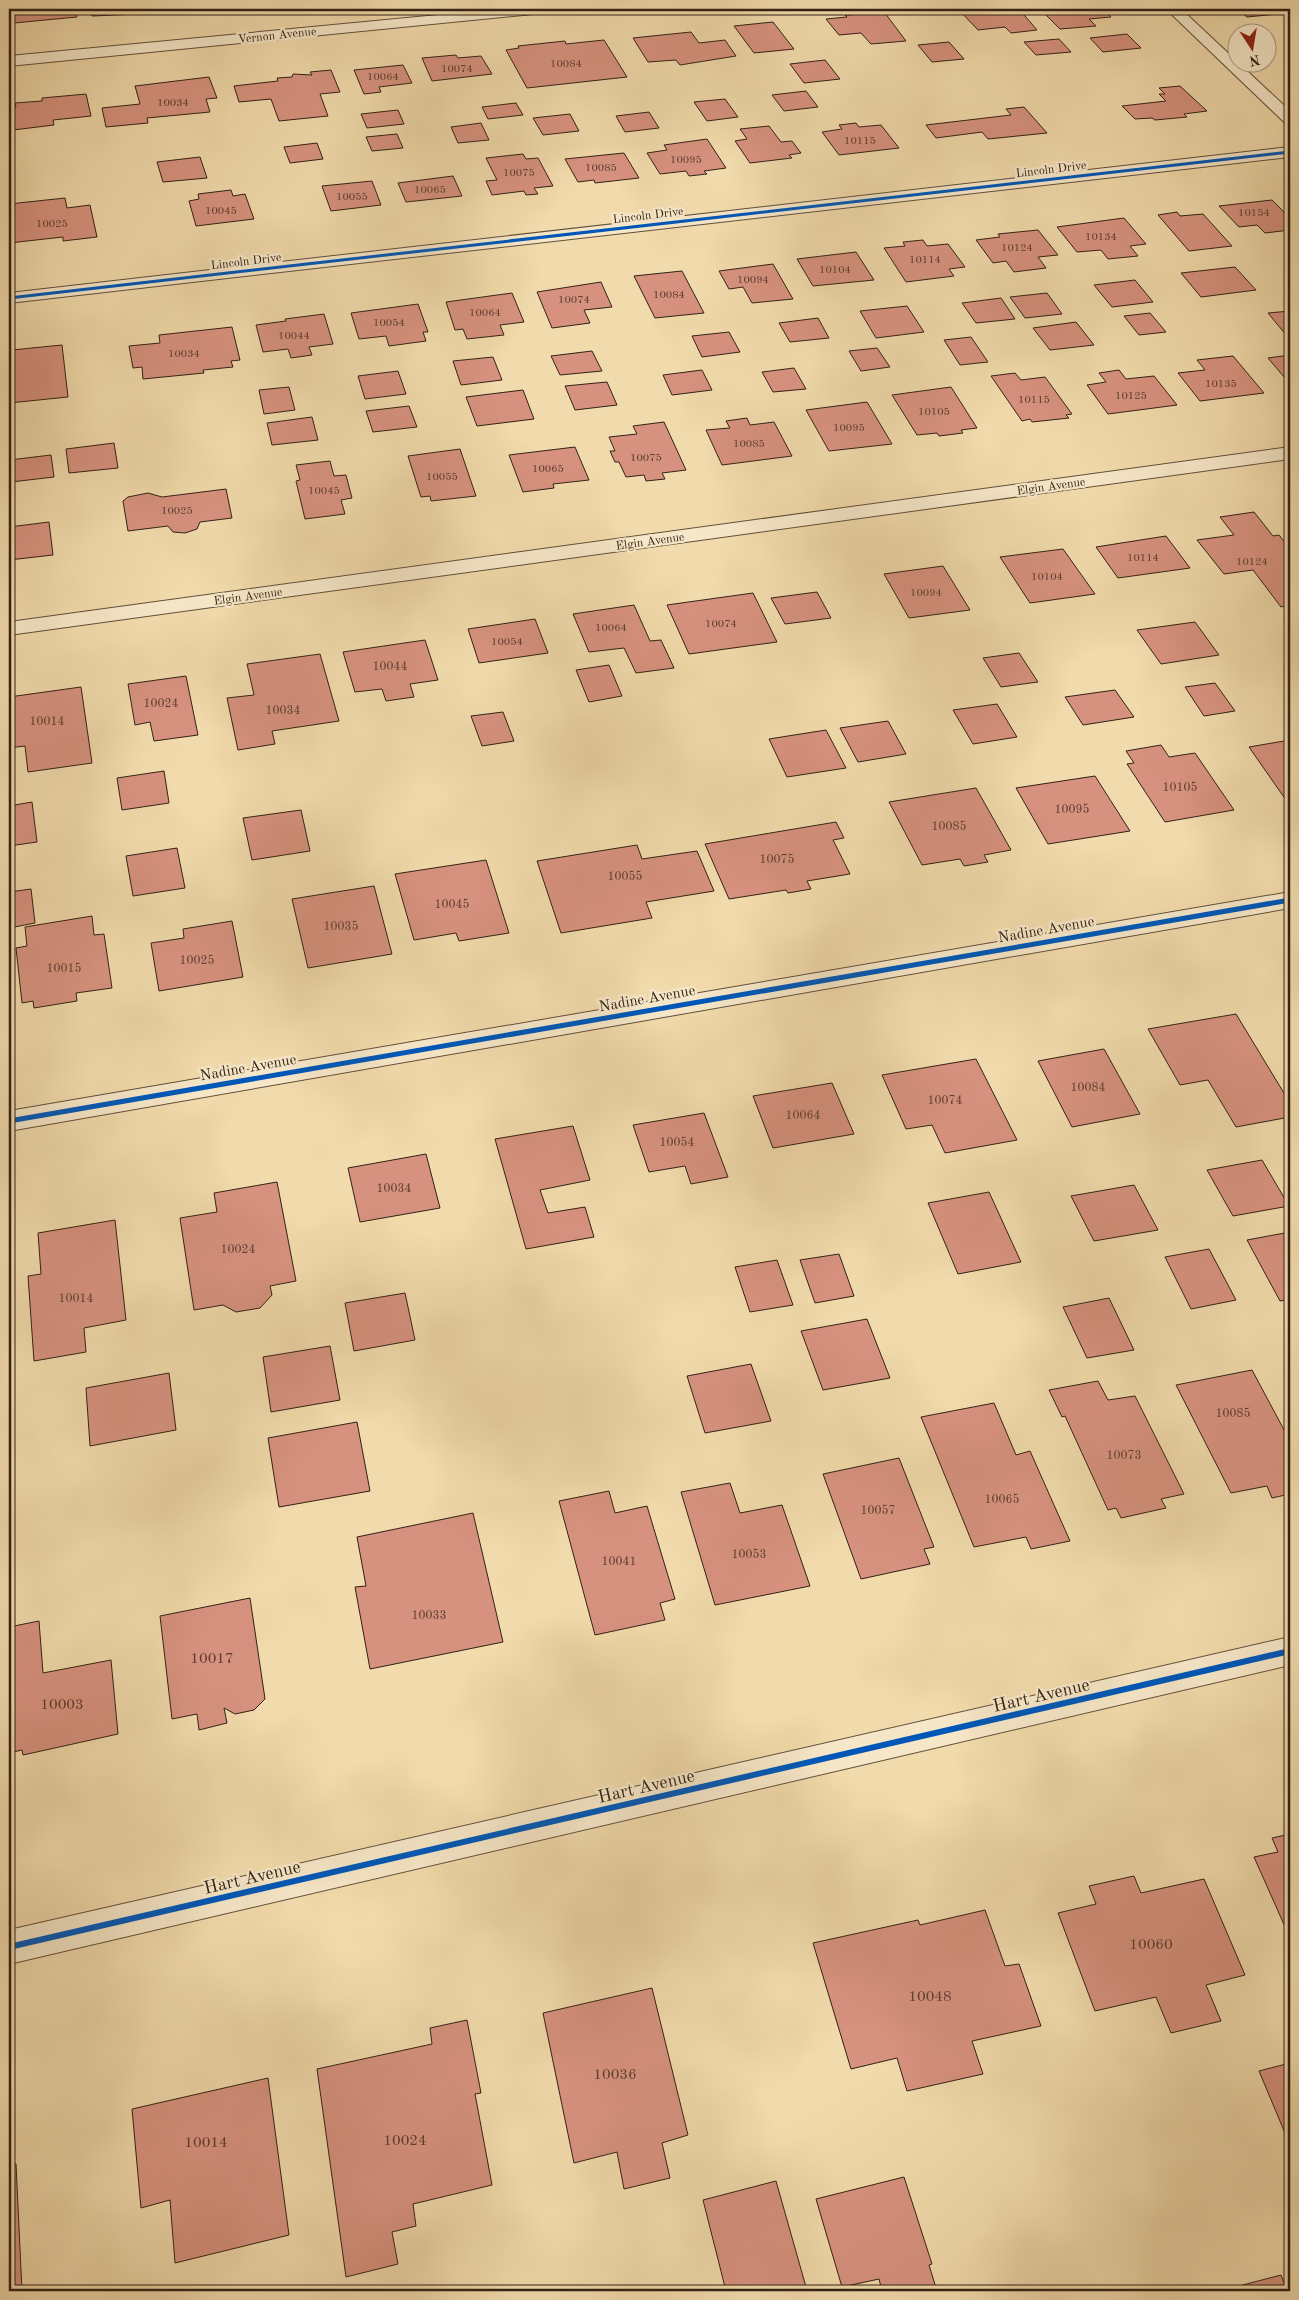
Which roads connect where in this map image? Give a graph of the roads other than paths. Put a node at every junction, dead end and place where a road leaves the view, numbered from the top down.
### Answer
1 (544, 9) edge
2 (1173, 9) edge
3 (9, 61) edge
4 (1290, 119) edge
5 (1290, 152) edge
6 (9, 298) edge
7 (1290, 453) edge
8 (9, 629) edge
9 (1290, 900) edge
10 (9, 1121) edge
11 (1290, 1651) edge
12 (9, 1947) edge

1 - 3 street, Vernon Avenue
2 - 4 street
5 - 6 street, Lincoln Drive
7 - 8 street, Elgin Avenue
9 - 10 street, Nadine Avenue
11 - 12 street, Hart Avenue

